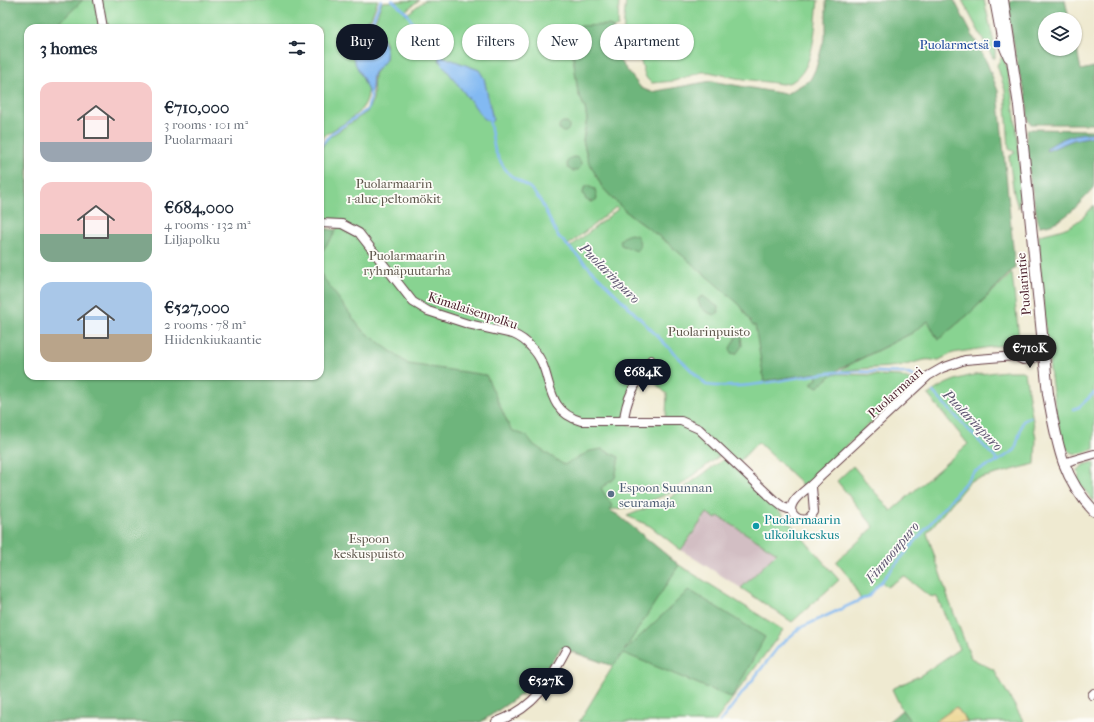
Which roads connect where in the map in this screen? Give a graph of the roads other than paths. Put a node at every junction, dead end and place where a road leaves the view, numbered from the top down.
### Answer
1 (98, 0) edge
2 (995, 0) edge
3 (1003, 0) edge
4 (102, 24) edge
5 (1013, 67) junction
6 (324, 223) edge
7 (1042, 353) junction
8 (651, 360) dead end
9 (624, 421) junction
10 (1094, 454) edge
11 (1063, 463) junction
12 (812, 487) junction
13 (791, 510) junction
14 (1094, 511) edge
15 (566, 650) dead end
16 (496, 722) edge

1 - 4 street
2 - 5 main road, Puolarintie
3 - 5 main road, Puolarintie
5 - 7 main road, Puolarintie
6 - 9 street, Kimalaisenpolku
7 - 11 main road, Puolarintie
7 - 12 street, Puolarmaari
8 - 9 street
9 - 13 street, Kimalaisenpolku
10 - 11 street
11 - 14 main road, Puolarintie
12 - 13 street, Puolarmaari
12 - 13 street
15 - 16 street

